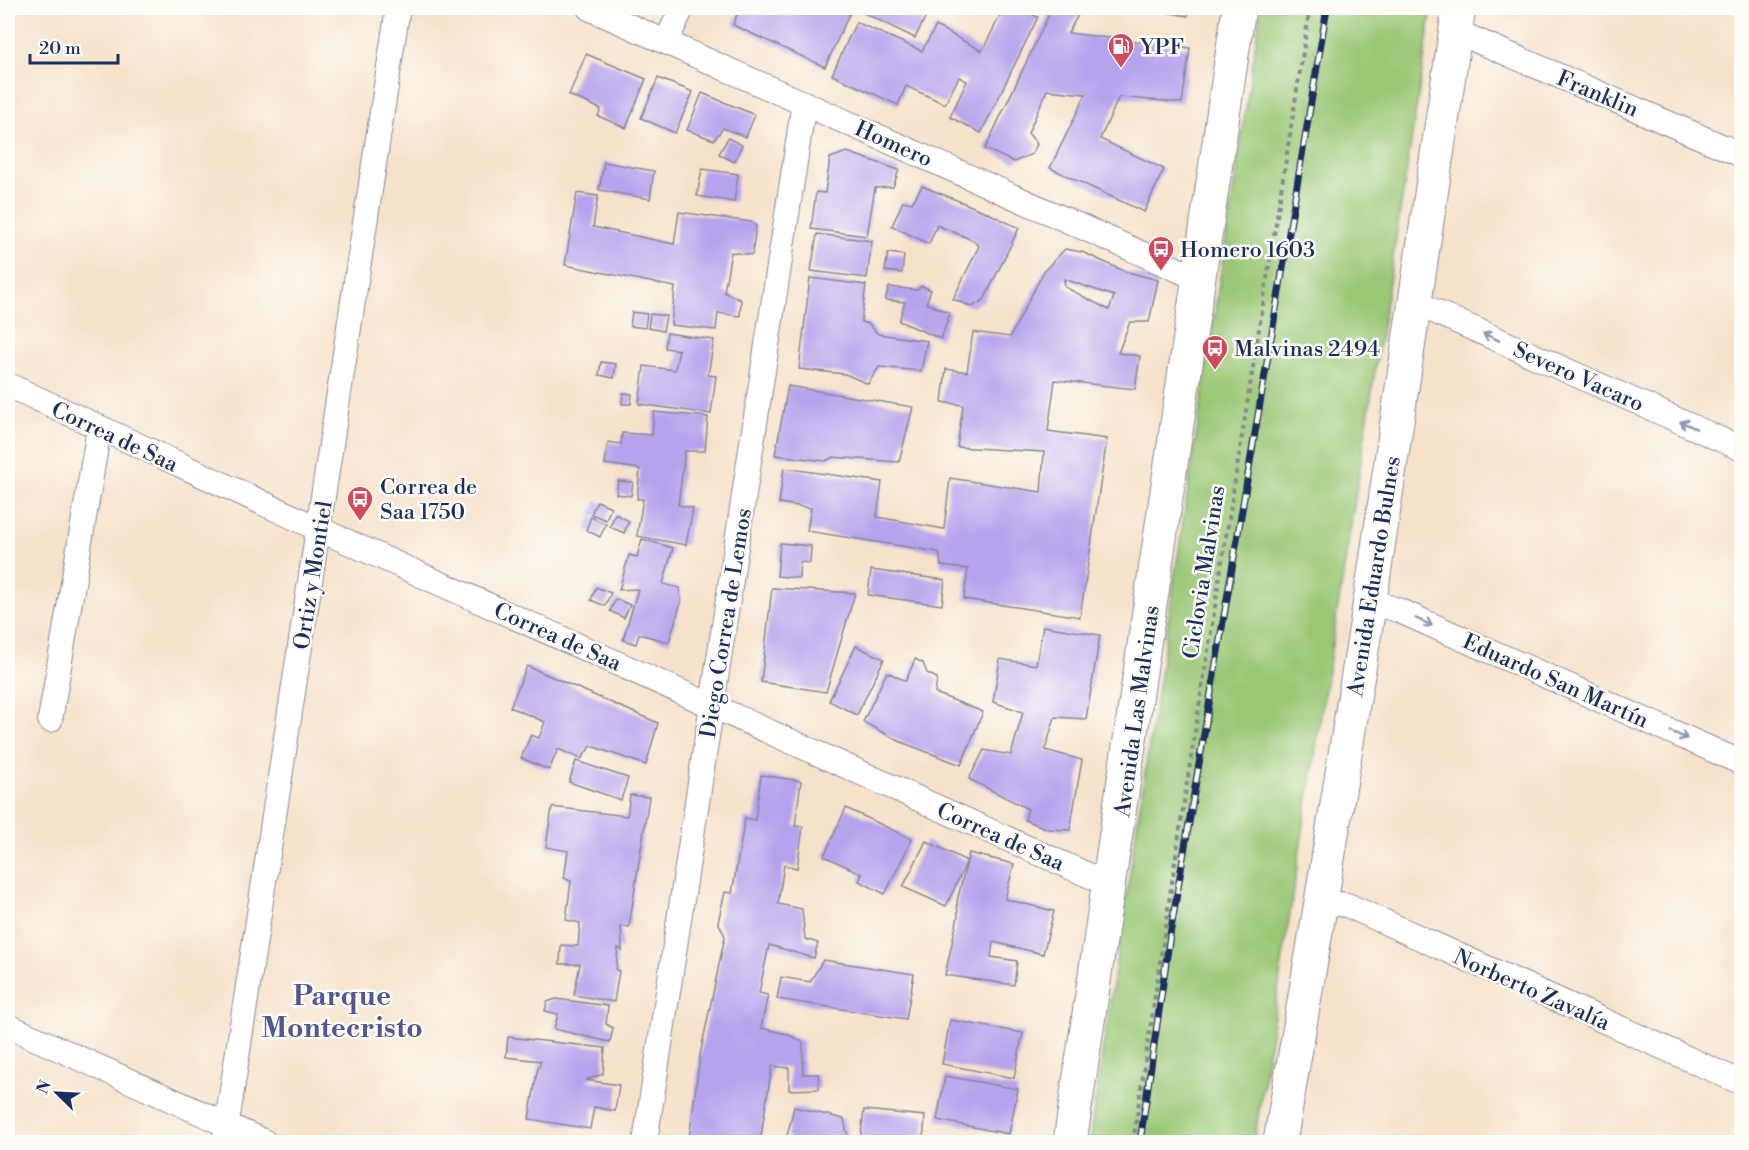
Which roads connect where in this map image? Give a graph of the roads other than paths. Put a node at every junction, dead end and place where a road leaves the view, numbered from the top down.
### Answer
1 (398, 8) edge
2 (589, 8) edge
3 (682, 8) edge
4 (1239, 8) edge
5 (1457, 19) edge
6 (666, 42) junction
7 (804, 103) junction
8 (1742, 154) edge
9 (1199, 279) junction
10 (1416, 303) junction
11 (8, 385) edge
12 (99, 429) junction
13 (1742, 449) edge
14 (319, 529) junction
15 (1370, 601) junction
16 (712, 705) junction
17 (50, 720) dead end
18 (1742, 763) edge
19 (1110, 885) junction
20 (1321, 902) junction
21 (8, 1026) edge
22 (1742, 1083) edge
23 (225, 1134) edge
24 (265, 1143) edge
25 (645, 1143) edge
26 (1070, 1143) edge
27 (1280, 1143) edge

1 - 14 street, Ortiz y Montiel
2 - 6 street, Homero
3 - 6 street
4 - 9 main road, Avenida Las Malvinas
5 - 8 street, Franklin
5 - 10 main road, Avenida Eduardo Bulnes
6 - 7 street, Homero
7 - 9 street, Homero
7 - 16 street, Diego Correa de Lemos
9 - 19 main road, Avenida Las Malvinas
13 -> 10 street, Severo Vacaro
10 - 15 main road, Avenida Eduardo Bulnes
11 - 12 street, Correa de Saa
12 - 14 street, Correa de Saa
12 - 17 street
14 - 16 street, Correa de Saa
14 - 23 street, Ortiz y Montiel
15 -> 18 street, Eduardo San Martín
15 - 20 main road, Avenida Eduardo Bulnes
16 - 19 street, Correa de Saa
16 - 25 street, Diego Correa de Lemos
19 - 26 main road, Avenida Las Malvinas
20 - 22 street, Norberto Zavalía
20 - 27 main road, Avenida Eduardo Bulnes
21 - 23 street
23 - 24 street

